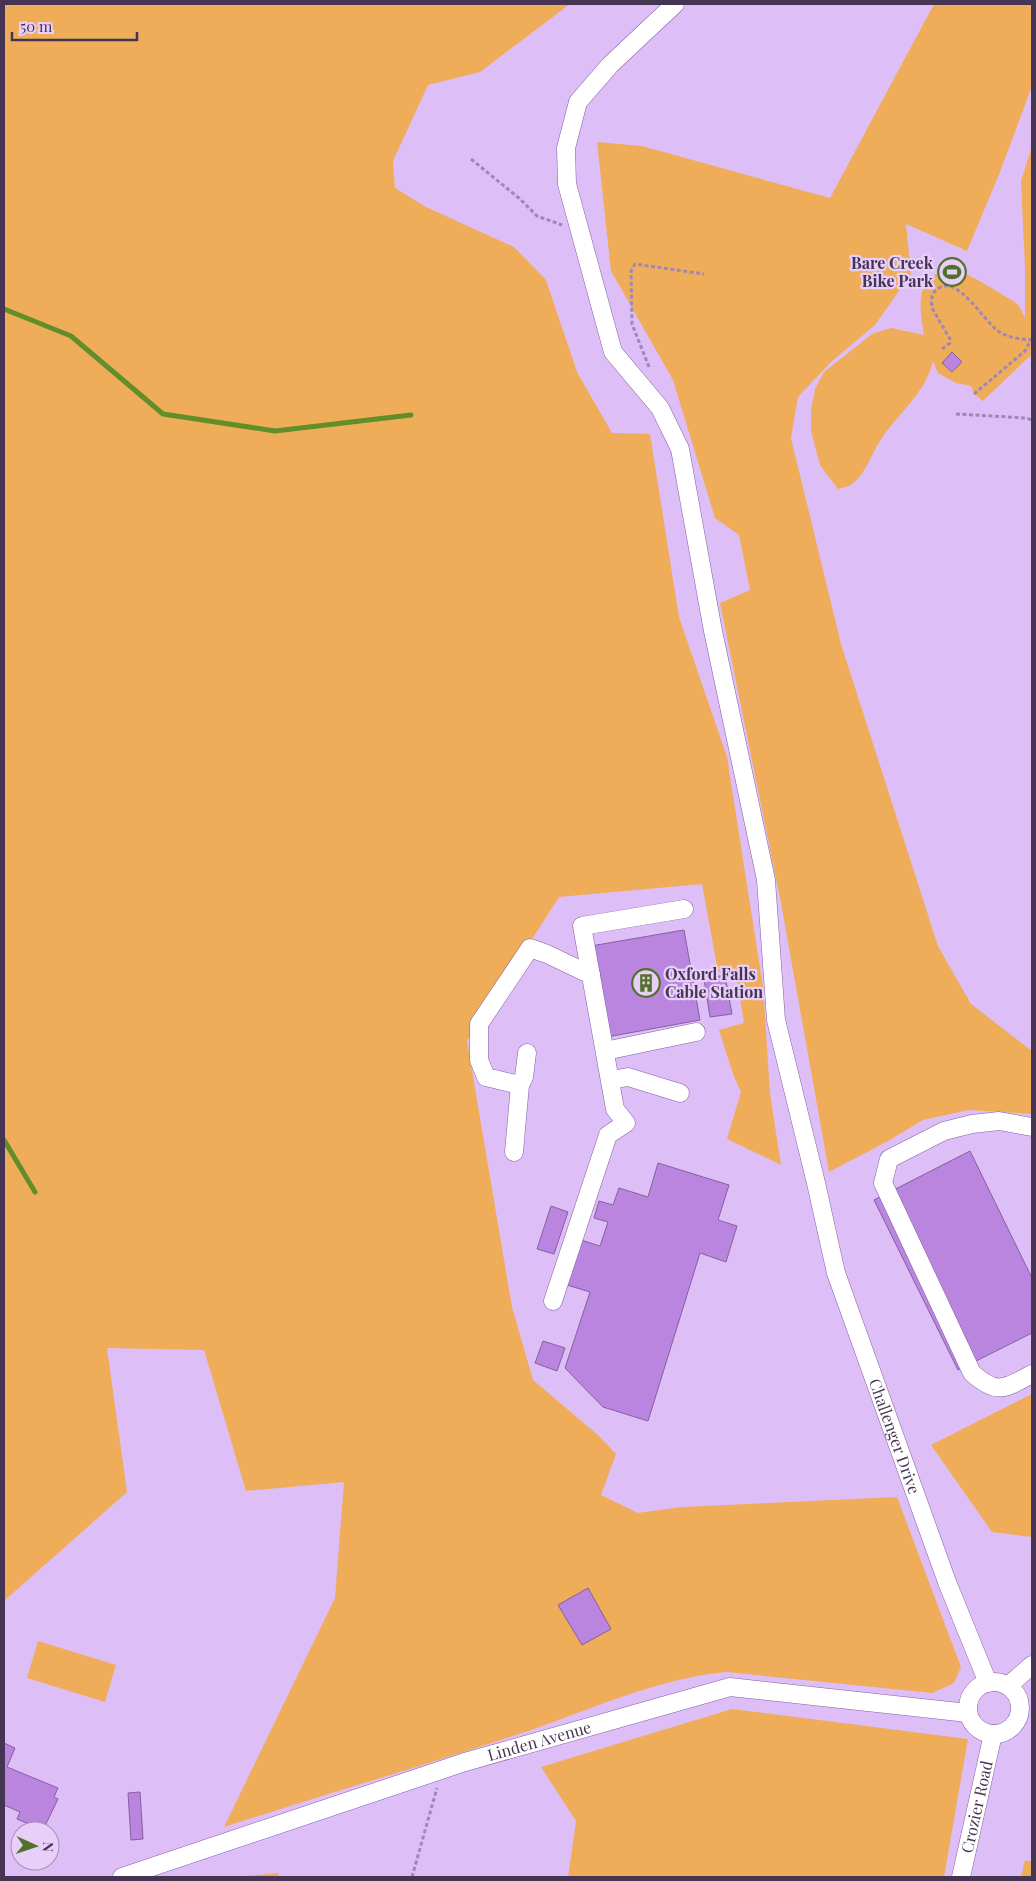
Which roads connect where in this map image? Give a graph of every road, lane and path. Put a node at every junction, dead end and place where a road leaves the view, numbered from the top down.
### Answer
1 (675, 4) edge
2 (470, 159) dead end
3 (579, 228) junction
4 (704, 274) dead end
5 (1032, 339) edge
6 (942, 349) dead end
7 (651, 376) dead end
8 (974, 394) dead end
9 (956, 414) dead end
10 (1032, 420) edge
11 (684, 909) dead end
12 (592, 975) junction
13 (696, 1032) dead end
14 (606, 1051) junction
15 (527, 1053) dead end
16 (611, 1080) junction
17 (520, 1085) junction
18 (680, 1094) dead end
19 (1032, 1127) edge
20 (514, 1152) dead end
21 (553, 1302) dead end
22 (1032, 1374) edge
23 (1032, 1665) edge
24 (988, 1683) junction
25 (1008, 1686) junction
26 (968, 1713) junction
27 (1025, 1720) edge
28 (992, 1734) junction
29 (442, 1770) junction
30 (122, 1877) edge
31 (412, 1877) edge
32 (961, 1877) edge

1 - 3 street, Challenger Drive
2 - 3 path
3 - 24 street, Challenger Drive
4 - 7 path
5 - 6 path
5 - 8 path
9 - 10 path
11 - 12 street
12 - 14 street
12 - 17 street
13 - 14 street
14 - 16 street
15 - 17 street
16 - 18 street
16 - 21 street
17 - 20 street
19 - 22 street
23 - 25 street
24 - 25 street
24 - 26 street
25 - 27 street
26 - 28 street
26 - 29 street, Linden Avenue
27 - 28 street
28 - 32 street, Crozier Road
29 - 30 street, Linden Avenue
29 - 31 path

